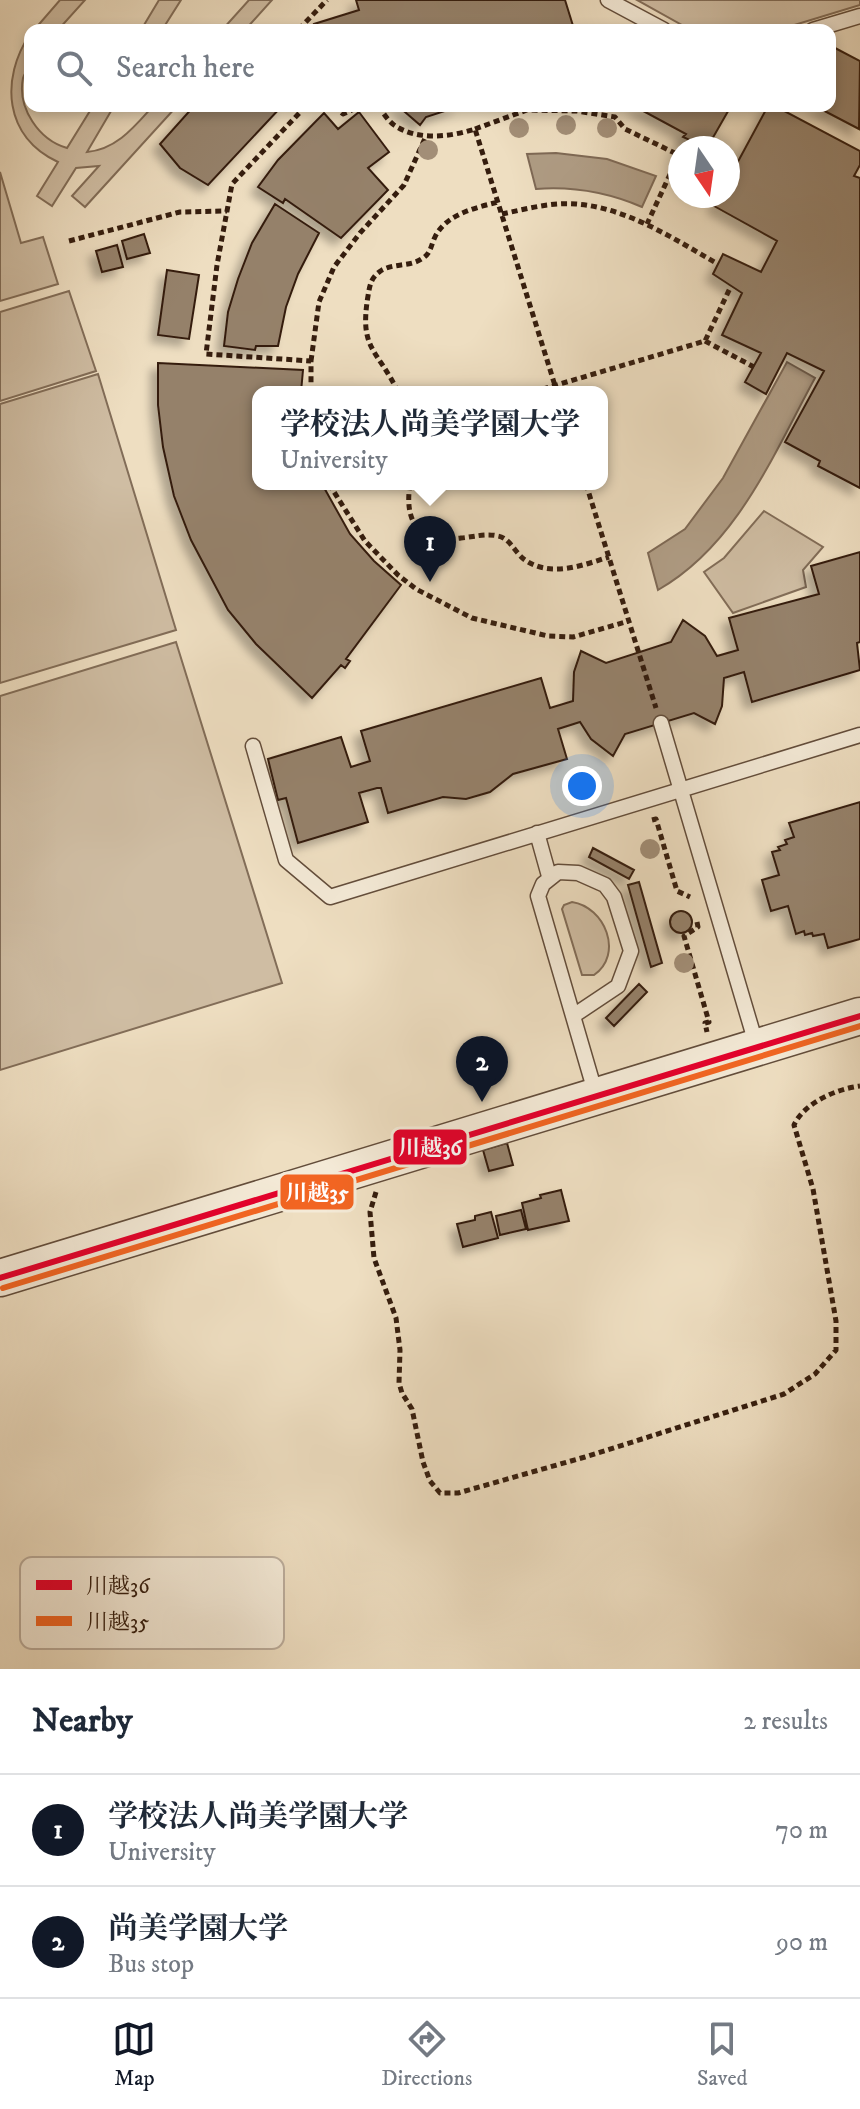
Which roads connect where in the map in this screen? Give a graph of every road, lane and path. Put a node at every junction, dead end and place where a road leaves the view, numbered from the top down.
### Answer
1 (327, 0) edge
2 (608, 0) edge
3 (860, 16) edge
4 (304, 24) edge
5 (653, 24) edge
6 (833, 24) edge
7 (300, 112) edge
8 (383, 112) edge
9 (522, 112) edge
10 (583, 112) edge
11 (475, 129) junction
12 (426, 136) junction
13 (498, 202) junction
14 (227, 211) junction
15 (502, 214) junction
16 (647, 224) junction
17 (69, 241) dead end
18 (718, 264) dead end
19 (731, 286) dead end
20 (705, 341) junction
21 (311, 361) junction
22 (754, 367) dead end
23 (311, 386) edge
24 (394, 386) edge
25 (555, 386) edge
26 (565, 386) edge
27 (333, 490) edge
28 (409, 490) edge
29 (588, 490) edge
30 (609, 557) junction
31 (629, 621) junction
32 (661, 723) joint
33 (860, 735) edge
34 (253, 746) dead end
35 (680, 791) junction
36 (646, 822) dead end
37 (537, 833) junction
38 (549, 876) junction
39 (692, 905) dead end
40 (695, 916) dead end
41 (573, 1016) junction
42 (860, 1016) edge
43 (707, 1033) dead end
44 (757, 1047) junction
45 (860, 1086) edge
46 (597, 1096) junction
47 (371, 1164) junction
48 (0, 1278) edge

1 - 4 path
2 - 5 lane
3 - 6 lane
7 - 14 path
8 - 12 path
9 - 11 path
10 - 16 path
11 - 12 path
11 - 13 path
12 - 21 path
13 - 15 path
13 - 24 path
14 - 17 path
14 - 21 path
15 - 16 path
15 - 25 path
16 - 18 path
19 - 20 path
20 - 22 path
20 - 26 path
21 - 23 path
27 - 31 path
28 - 30 path
29 - 30 path
30 - 31 path
31 - 32 path
32 - 35 lane
33 - 35 lane
34 - 37 lane
35 - 37 lane
35 - 44 lane
36 - 39 path
37 - 38 lane
38 - 41 lane
38 - 41 lane
40 - 43 path
41 - 46 lane
42 - 44 street
44 - 46 street
45 - 47 path
46 - 47 street
47 - 48 street

